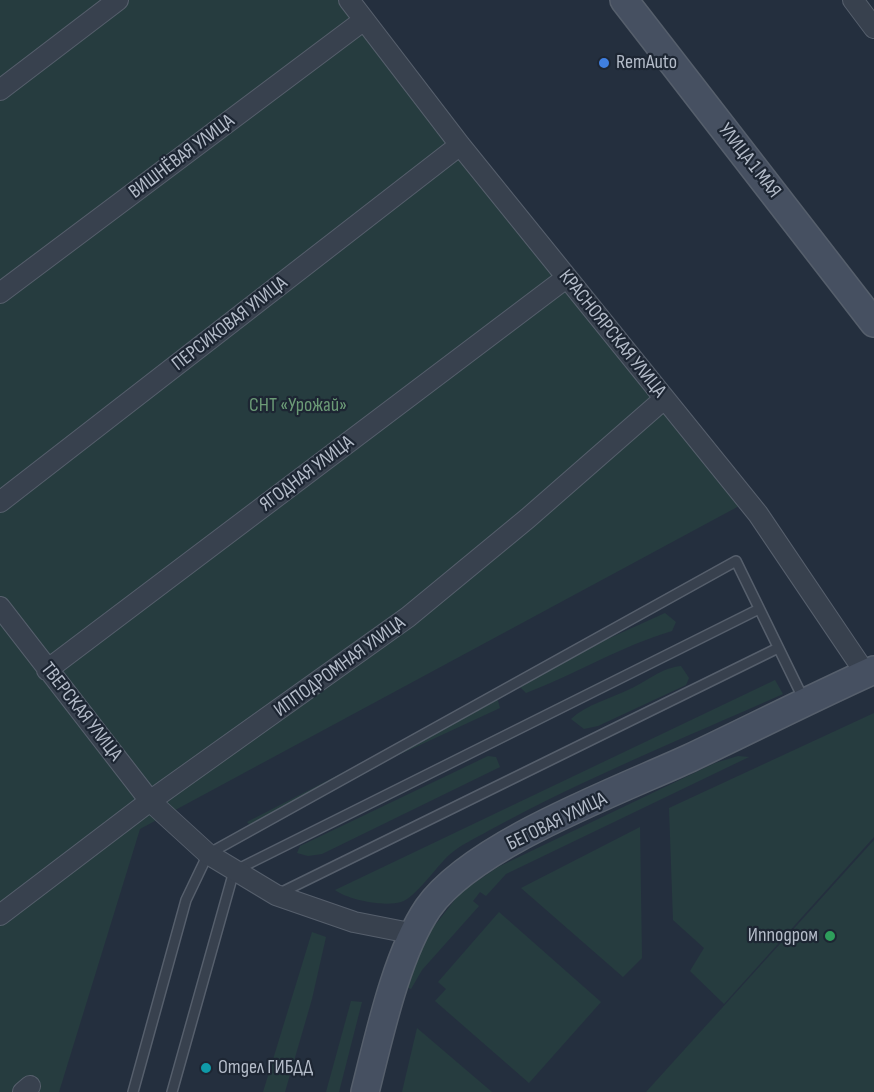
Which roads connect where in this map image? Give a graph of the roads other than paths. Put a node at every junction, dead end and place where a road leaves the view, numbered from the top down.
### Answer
1 (118, 0) edge
2 (349, 0) edge
3 (624, 0) edge
4 (853, 0) edge
5 (364, 20) junction
6 (874, 28) edge
7 (0, 90) edge
8 (460, 145) junction
9 (566, 278) junction
10 (0, 293) edge
11 (874, 323) edge
12 (664, 399) junction
13 (0, 502) edge
14 (0, 607) edge
15 (759, 609) junction
16 (778, 648) junction
17 (47, 670) junction
18 (870, 672) edge
19 (806, 704) junction
20 (150, 801) junction
21 (208, 854) junction
22 (234, 871) junction
23 (276, 895) junction
24 (0, 915) edge
25 (415, 934) junction
26 (133, 1092) edge
27 (172, 1092) edge
28 (365, 1092) edge

1 - 7 street
2 - 5 street, КРАСНОЯРСКАЯ УЛИЦА
3 - 11 street, УЛИЦА 1 МАЯ
4 - 6 street
5 - 8 street, КРАСНОЯРСКАЯ УЛИЦА
5 - 10 street, ВИШНЁВАЯ УЛИЦА
8 - 9 street, КРАСНОЯРСКАЯ УЛИЦА
8 - 13 street, ПЕРСИКОВАЯ УЛИЦА
9 - 12 street, КРАСНОЯРСКАЯ УЛИЦА
9 - 17 street, ЯГОДНАЯ УЛИЦА
12 - 18 street, КРАСНОЯРСКАЯ УЛИЦА
12 - 20 street, ИППОДРОМНАЯ УЛИЦА
14 - 17 street, ТВЕРСКАЯ УЛИЦА
15 - 16 lane
15 - 21 lane
15 - 22 lane
16 - 19 lane
16 - 23 lane
17 - 20 street, ТВЕРСКАЯ УЛИЦА
18 - 19 street, БЕГОВАЯ УЛИЦА
19 - 25 street, БЕГОВАЯ УЛИЦА
20 - 21 street, ТВЕРСКАЯ УЛИЦА
20 - 24 street, ИППОДРОМНАЯ УЛИЦА
21 - 22 street, ТВЕРСКАЯ УЛИЦА
21 - 26 lane
22 - 23 street, ТВЕРСКАЯ УЛИЦА
22 - 27 lane
23 - 25 street, ТВЕРСКАЯ УЛИЦА
25 - 28 street, БЕГОВАЯ УЛИЦА

